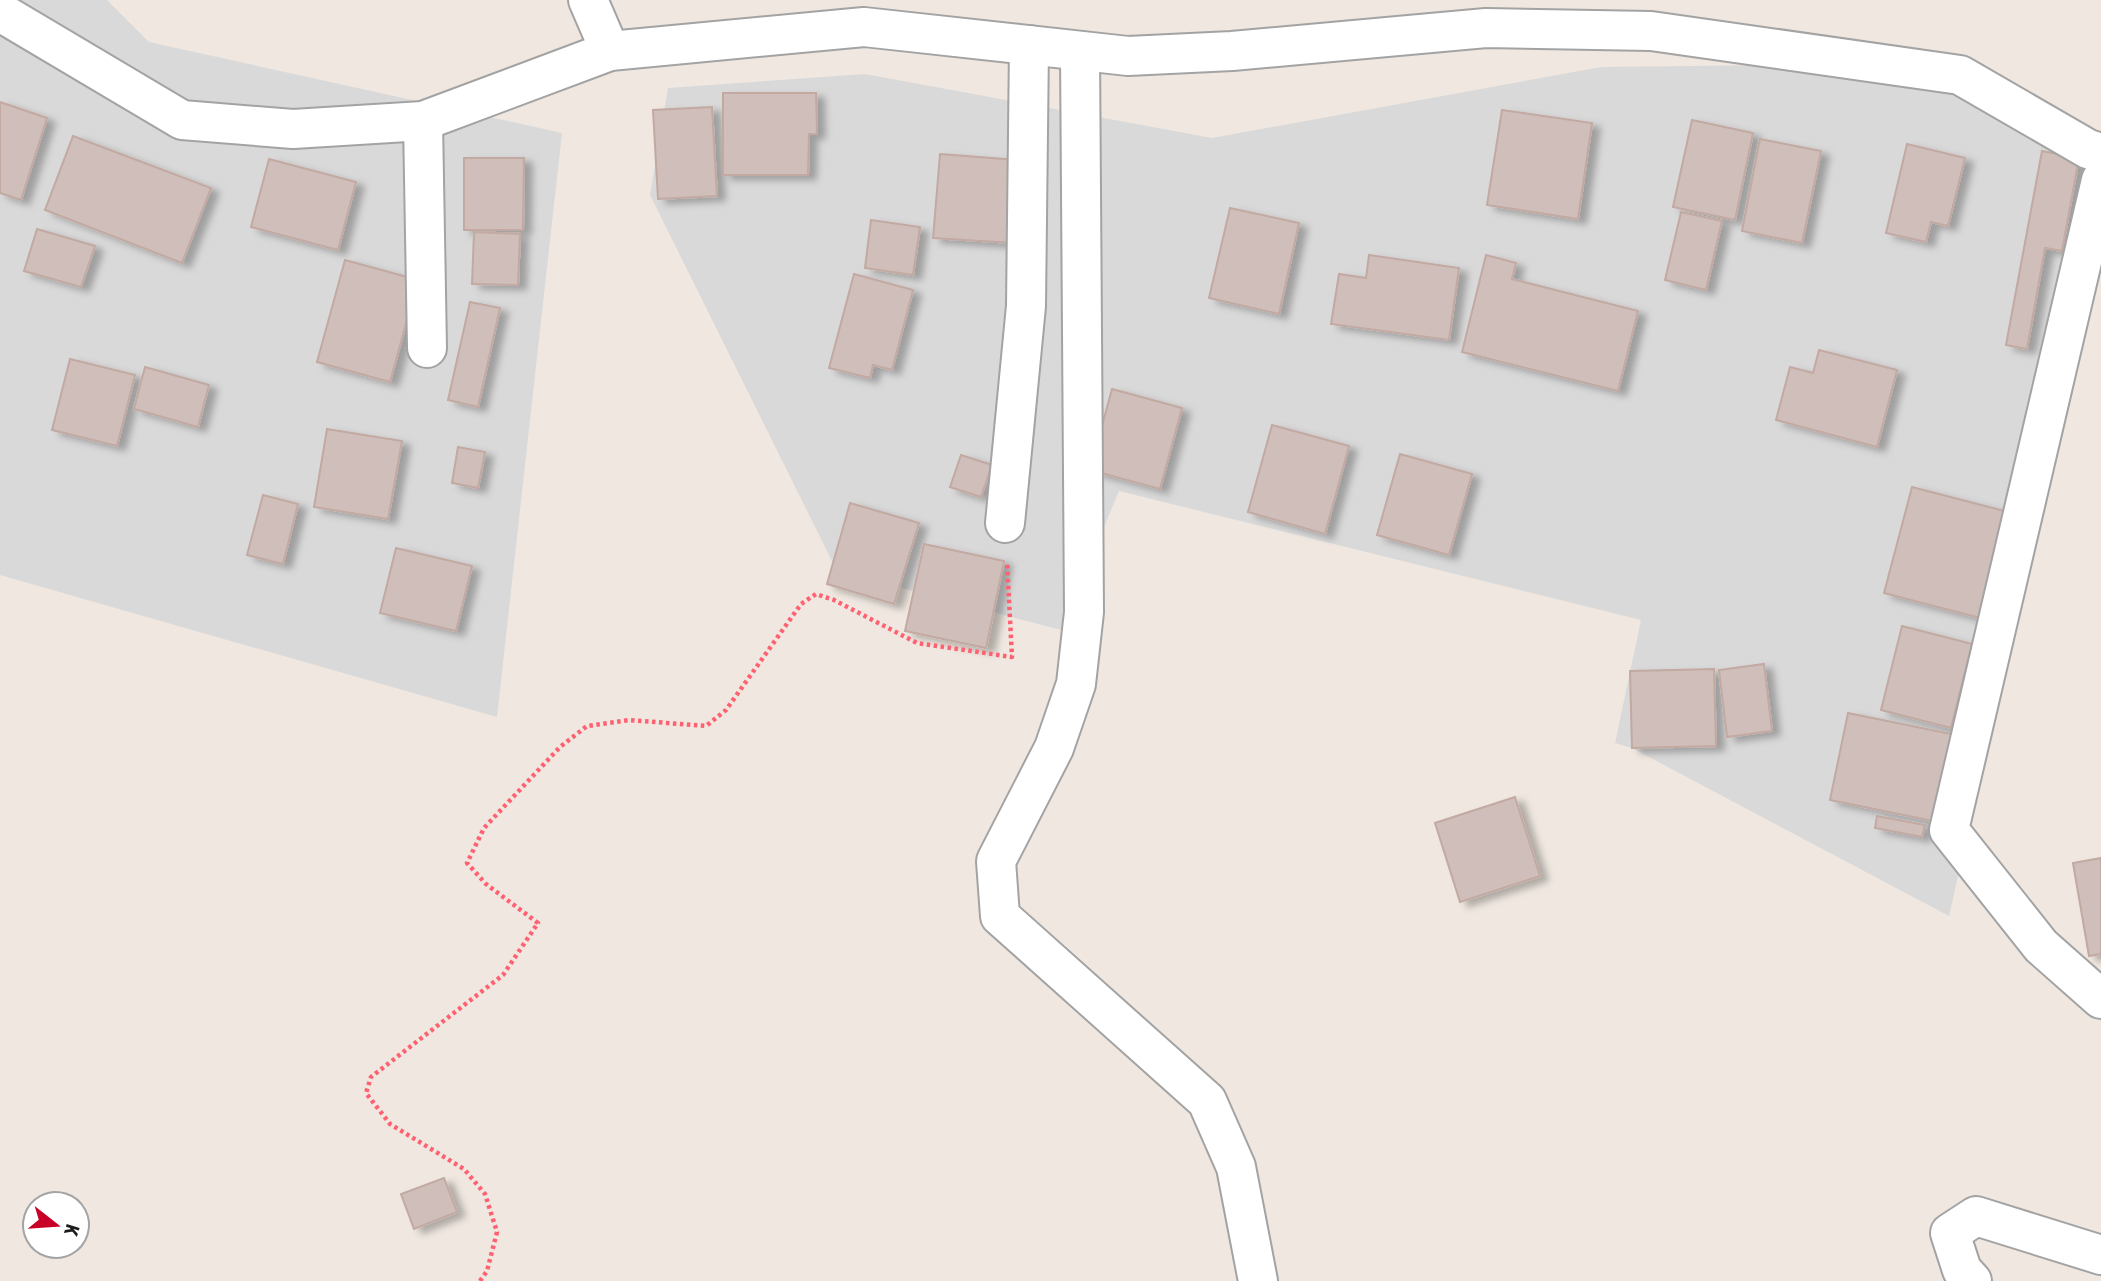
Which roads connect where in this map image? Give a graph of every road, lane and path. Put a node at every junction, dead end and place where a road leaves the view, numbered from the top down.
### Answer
1 (588, 0) edge
2 (0, 12) edge
3 (1650, 16) edge
4 (1029, 45) junction
5 (610, 51) junction
6 (1080, 51) junction
7 (423, 121) junction
8 (2101, 153) edge
9 (2101, 180) edge
10 (427, 348) dead end
11 (1005, 523) joint
12 (2101, 999) edge
13 (2101, 1255) edge
14 (480, 1281) edge
15 (1258, 1281) edge
16 (1972, 1281) edge

1 - 5 street
2 - 7 street
3 - 6 street
3 - 8 street
4 - 5 street
4 - 6 street
4 - 11 street
5 - 7 street
6 - 15 street
7 - 10 street
9 - 12 street
11 - 14 path
13 - 16 street

